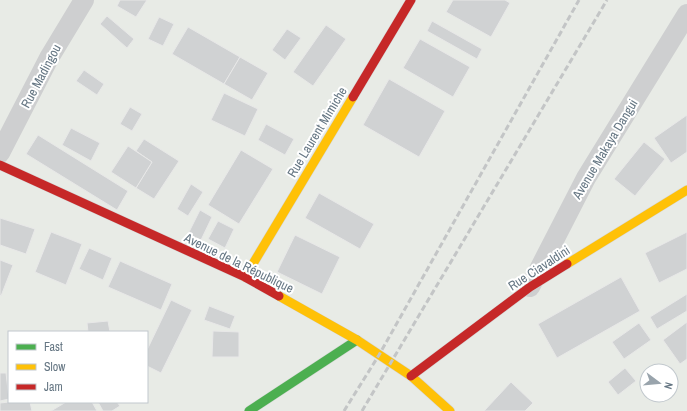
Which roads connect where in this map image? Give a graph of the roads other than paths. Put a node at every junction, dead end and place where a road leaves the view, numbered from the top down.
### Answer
1 (84, 0) edge
2 (411, 0) edge
3 (687, 14) edge
4 (0, 153) edge
5 (0, 165) edge
6 (687, 190) edge
7 (244, 277) junction
8 (530, 287) junction
9 (357, 340) junction
10 (411, 376) junction
11 (249, 411) edge
12 (450, 411) edge

1 - 4 street, Rue Madingou
2 - 7 street, Rue Laurent Mimiche
3 - 8 street, Avenue Makaya Dangui
5 - 7 street, Avenue de la République
6 - 8 street, Rue Ciavaldini
7 - 9 street, Avenue de la République
8 - 10 street, Rue Ciavaldini
9 - 10 street, Avenue de la République
9 - 11 street
10 - 12 street, Avenue de la République

